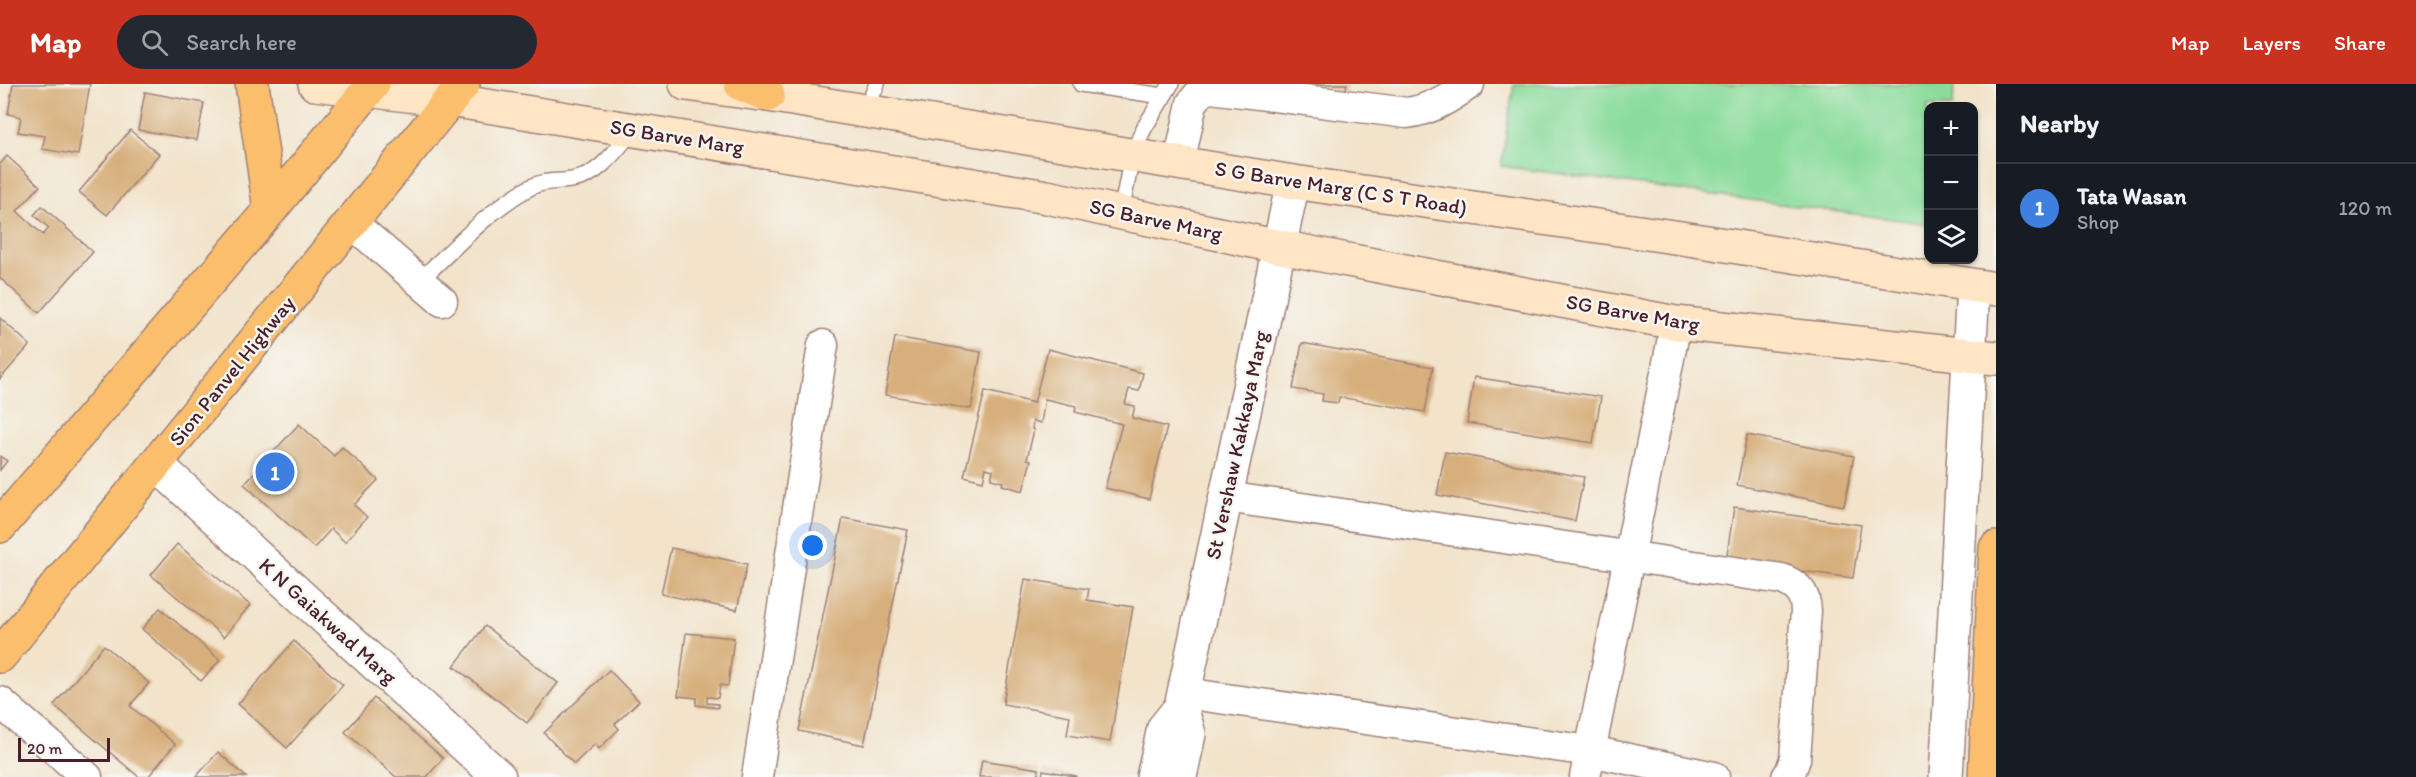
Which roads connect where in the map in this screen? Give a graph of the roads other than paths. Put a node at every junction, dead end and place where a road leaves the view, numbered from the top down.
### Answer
1 (252, 84) edge
2 (315, 84) edge
3 (686, 84) edge
4 (1080, 84) edge
5 (1469, 84) edge
6 (1205, 86) edge
7 (371, 87) edge
8 (754, 90) edge
9 (1167, 90) edge
10 (457, 92) edge
11 (871, 98) edge
12 (634, 129) junction
13 (1132, 156) junction
14 (1179, 163) junction
15 (1293, 182) junction
16 (270, 210) junction
17 (1121, 213) junction
18 (352, 223) junction
19 (1280, 247) junction
20 (419, 281) junction
21 (1984, 288) edge
22 (442, 301) dead end
23 (1676, 323) junction
24 (823, 345) dead end
25 (1983, 357) edge
26 (156, 464) junction
27 (1226, 498) junction
28 (0, 526) edge
29 (1996, 548) edge
30 (1630, 557) junction
31 (0, 656) edge
32 (1183, 700) junction
33 (0, 702) edge
34 (1588, 764) edge
35 (87, 777) edge
36 (499, 777) edge
37 (757, 777) edge
38 (1153, 777) edge
39 (1179, 777) edge
40 (1714, 777) edge
41 (1786, 777) edge
42 (1946, 777) edge
43 (1985, 777) edge

1 - 16 highway
2 - 7 main road, SG Barve Marg
3 - 8 main road, S G Barve Marg (C S T Road)
4 - 9 lane
5 - 6 street
6 - 14 street
7 - 10 main road, SG Barve Marg
7 - 16 highway
8 - 11 main road, S G Barve Marg (C S T Road)
9 - 13 lane
10 - 12 main road, SG Barve Marg
10 - 18 highway, Sion Panvel Highway
11 - 13 main road, S G Barve Marg (C S T Road)
12 - 17 main road, SG Barve Marg
12 - 20 lane
13 - 14 main road, S G Barve Marg (C S T Road)
13 - 17 lane
14 - 15 main road, S G Barve Marg (C S T Road)
15 - 19 street, St Vershaw Kakkaya Marg
15 - 21 main road, S G Barve Marg (C S T Road)
16 - 28 highway
17 - 19 main road, SG Barve Marg
18 - 20 street
18 - 26 highway, Sion Panvel Highway
19 - 23 main road, SG Barve Marg
19 - 27 street, St Vershaw Kakkaya Marg
20 - 22 street
21 - 25 street
23 - 25 main road, SG Barve Marg
23 - 30 street
24 - 37 street
25 - 42 street
26 - 31 highway, Sion Panvel Highway
26 - 36 street, K N Gaiakwad Marg
27 - 30 street
27 - 32 street, St Vershaw Kakkaya Marg
29 - 43 highway
30 - 34 street
30 - 41 street
32 - 34 street
32 - 38 street, St Vershaw Kakkaya Marg
32 - 39 street, St Vershaw Kakkaya Marg
33 - 35 street
34 - 40 street

